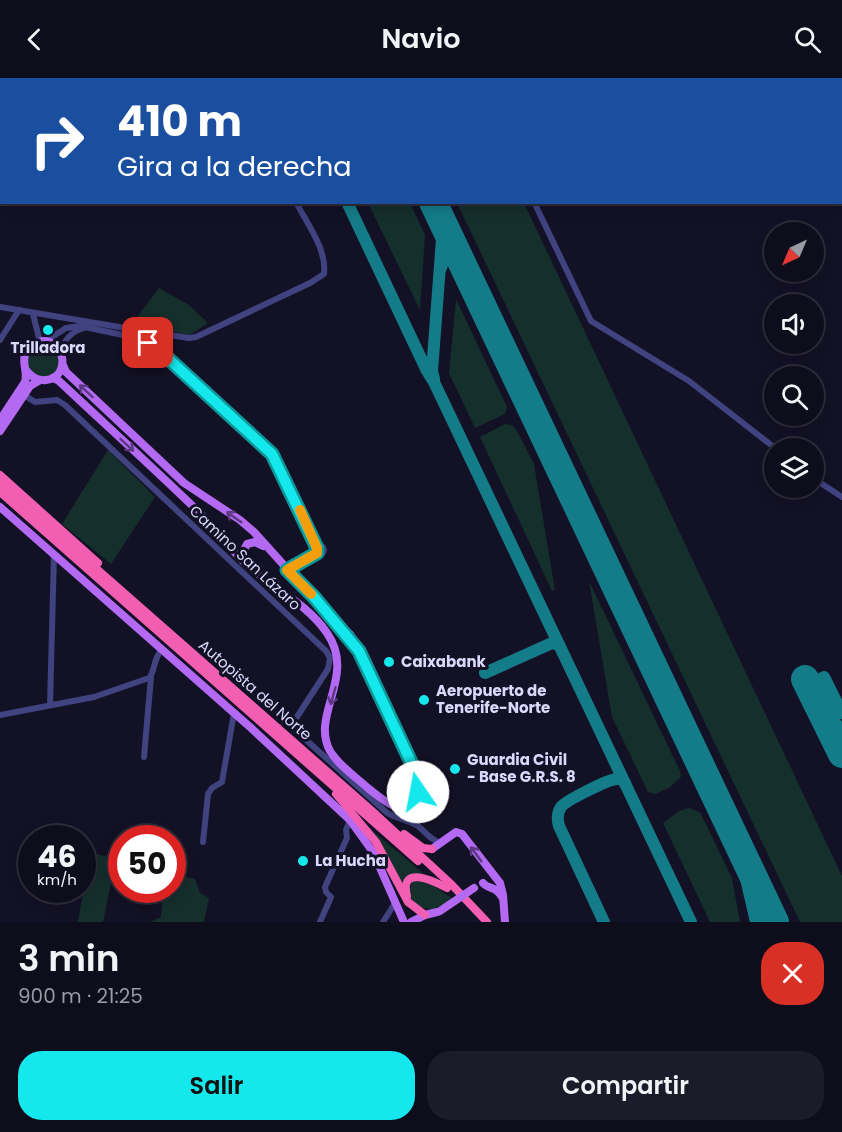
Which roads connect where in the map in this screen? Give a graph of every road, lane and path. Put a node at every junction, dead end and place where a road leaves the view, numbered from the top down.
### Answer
1 (297, 204) edge
2 (535, 204) edge
3 (1, 309) edge
4 (19, 310) junction
5 (33, 314) junction
6 (86, 328) junction
7 (0, 340) edge
8 (43, 341) junction
9 (61, 352) junction
10 (63, 365) junction
11 (26, 370) junction
12 (53, 378) junction
13 (39, 380) junction
14 (24, 395) junction
15 (0, 420) edge
16 (0, 431) edge
17 (764, 439) edge
18 (0, 475) edge
19 (0, 484) edge
20 (824, 485) edge
21 (0, 492) edge
22 (842, 497) edge
23 (0, 500) edge
24 (0, 507) edge
25 (54, 554) junction
26 (276, 557) junction
27 (254, 569) junction
28 (287, 570) junction
29 (317, 600) junction
30 (135, 602) junction
31 (154, 629) junction
32 (162, 649) junction
33 (358, 649) junction
34 (151, 677) junction
35 (50, 705) junction
36 (234, 712) junction
37 (0, 715) edge
38 (144, 757) dead end
39 (321, 777) junction
40 (371, 810) junction
41 (350, 820) junction
42 (430, 838) junction
43 (202, 842) dead end
44 (442, 843) junction
45 (432, 849) junction
46 (494, 876) junction
47 (483, 883) junction
48 (492, 887) junction
49 (447, 888) junction
50 (502, 899) junction
51 (397, 907) junction
52 (421, 918) edge
53 (320, 922) edge
54 (383, 922) edge
55 (480, 922) edge
56 (487, 922) edge
57 (505, 922) edge

1 - 5 street
2 - 17 street
3 - 4 street
4 - 5 street
4 - 7 street
5 - 8 street
6 - 8 street
6 - 9 street
6 - 28 street
8 - 9 main road
8 - 11 main road
9 - 10 main road
10 - 12 main road
26 -> 10 main road
11 - 13 main road
11 - 15 main road
12 - 13 main road
12 -> 27 main road
13 - 14 main road
14 - 16 main road
14 - 42 street, Camino San Lázaro
18 - 30 highway
19 - 30 highway, Autopista del Norte
20 - 22 street
21 - 31 highway, Autopista del Norte
23 - 31 highway
24 - 25 main road
25 - 32 main road
25 - 35 street
26 - 27 main road
26 - 28 main road
27 -> 33 main road
28 - 29 main road
29 - 33 main road
29 - 33 main road
30 - 40 highway, Autopista del Norte
31 - 39 highway, Autopista del Norte
32 - 34 street
32 - 36 main road
34 - 35 street
34 - 38 street
35 - 37 street
36 - 41 main road
36 - 43 street
39 - 49 highway, Autopista del Norte
39 - 52 highway
40 - 45 highway
40 - 56 highway, Autopista del Norte
41 - 51 main road
41 - 53 street
42 - 44 street, Camino San Lázaro
42 - 45 street
44 - 45 main road
46 -> 44 main road
46 - 47 main road
46 - 48 main road
46 - 50 main road
47 - 48 main road
47 - 52 main road, bridge
48 - 50 main road
49 - 52 highway
49 - 55 highway, Autopista del Norte
50 - 57 main road
51 - 52 main road
51 - 54 street

